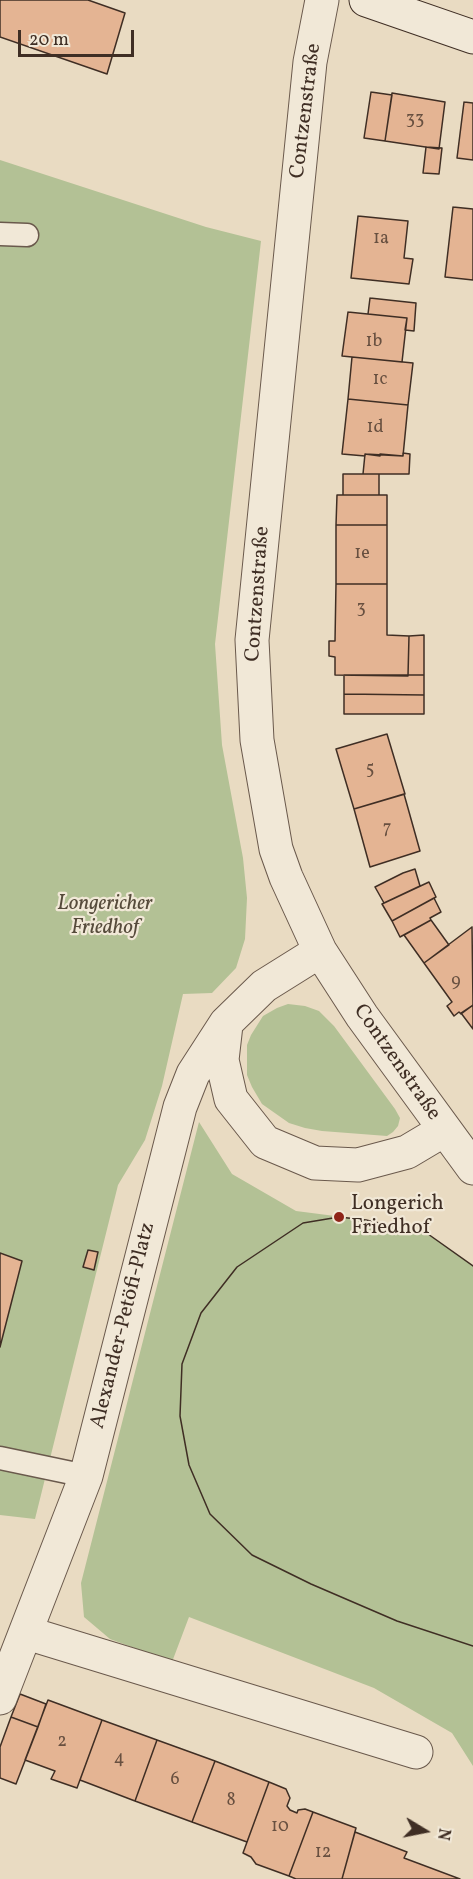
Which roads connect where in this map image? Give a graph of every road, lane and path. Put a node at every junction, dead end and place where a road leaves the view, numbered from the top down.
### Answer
1 (322, 0) edge
2 (366, 0) edge
3 (473, 37) edge
4 (0, 234) edge
5 (27, 235) dead end
6 (320, 951) junction
7 (226, 1023) junction
8 (444, 1130) junction
9 (473, 1168) edge
10 (0, 1458) edge
11 (86, 1476) junction
12 (27, 1633) junction
13 (0, 1698) edge
14 (416, 1752) dead end

1 - 6 street, Contzenstraße
2 - 3 street
4 - 5 lane
6 - 7 street, Alexander-Petöfi-Platz
6 - 8 street, Contzenstraße
7 - 8 street
7 - 11 street, Alexander-Petöfi-Platz
8 - 9 street, Contzenstraße
10 - 11 lane
11 - 12 street, Alexander-Petöfi-Platz
12 - 13 street, Alexander-Petöfi-Platz
12 - 14 street

